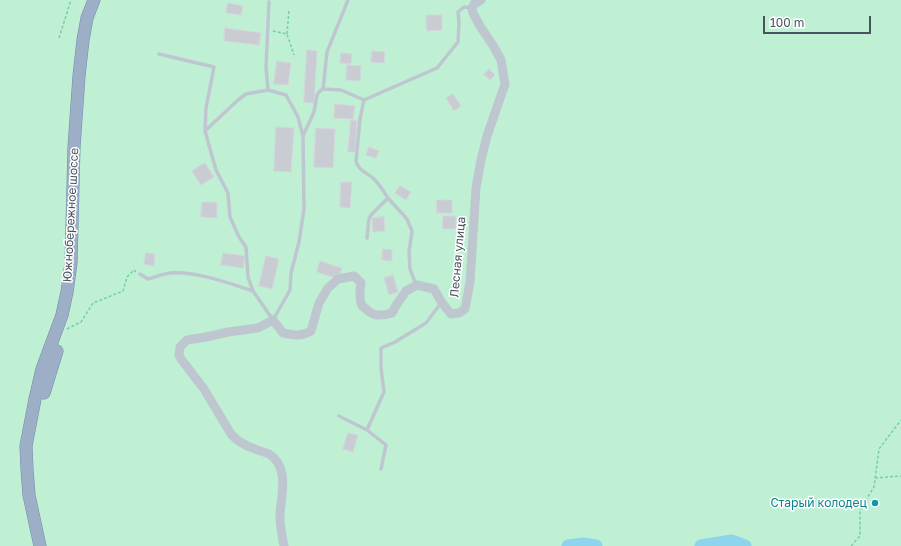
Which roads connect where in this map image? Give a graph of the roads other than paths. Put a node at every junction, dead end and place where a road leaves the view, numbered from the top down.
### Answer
1 (94, 0) edge
2 (101, 0) edge
3 (348, 0) edge
4 (481, 0) edge
5 (269, 2) dead end
6 (472, 8) junction
7 (159, 54) dead end
8 (323, 89) junction
9 (268, 90) junction
10 (364, 100) junction
11 (205, 131) junction
12 (303, 136) junction
13 (388, 198) junction
14 (366, 238) dead end
15 (140, 274) road end
16 (417, 285) junction
17 (253, 291) junction
18 (442, 303) junction
19 (273, 320) junction
20 (340, 416) dead end
21 (367, 430) junction
22 (381, 469) dead end
23 (40, 546) edge
24 (45, 546) edge
25 (284, 546) edge

1 - 23 highway, Южнобережное шоссе
2 - 24 highway, Южнобережное шоссе
3 - 8 lane
4 - 6 street
5 - 9 lane
6 - 10 lane
6 - 18 street, Лесная улица
7 - 11 lane
8 - 10 lane
8 - 12 lane
9 - 11 lane
9 - 12 lane
10 - 13 lane
11 - 17 lane
12 - 19 lane
13 - 14 lane
13 - 16 lane
15 - 17 lane
16 - 18 street, Лесная улица
16 - 19 street
17 - 19 lane
18 - 21 lane
19 - 25 street
20 - 21 lane
21 - 22 lane

